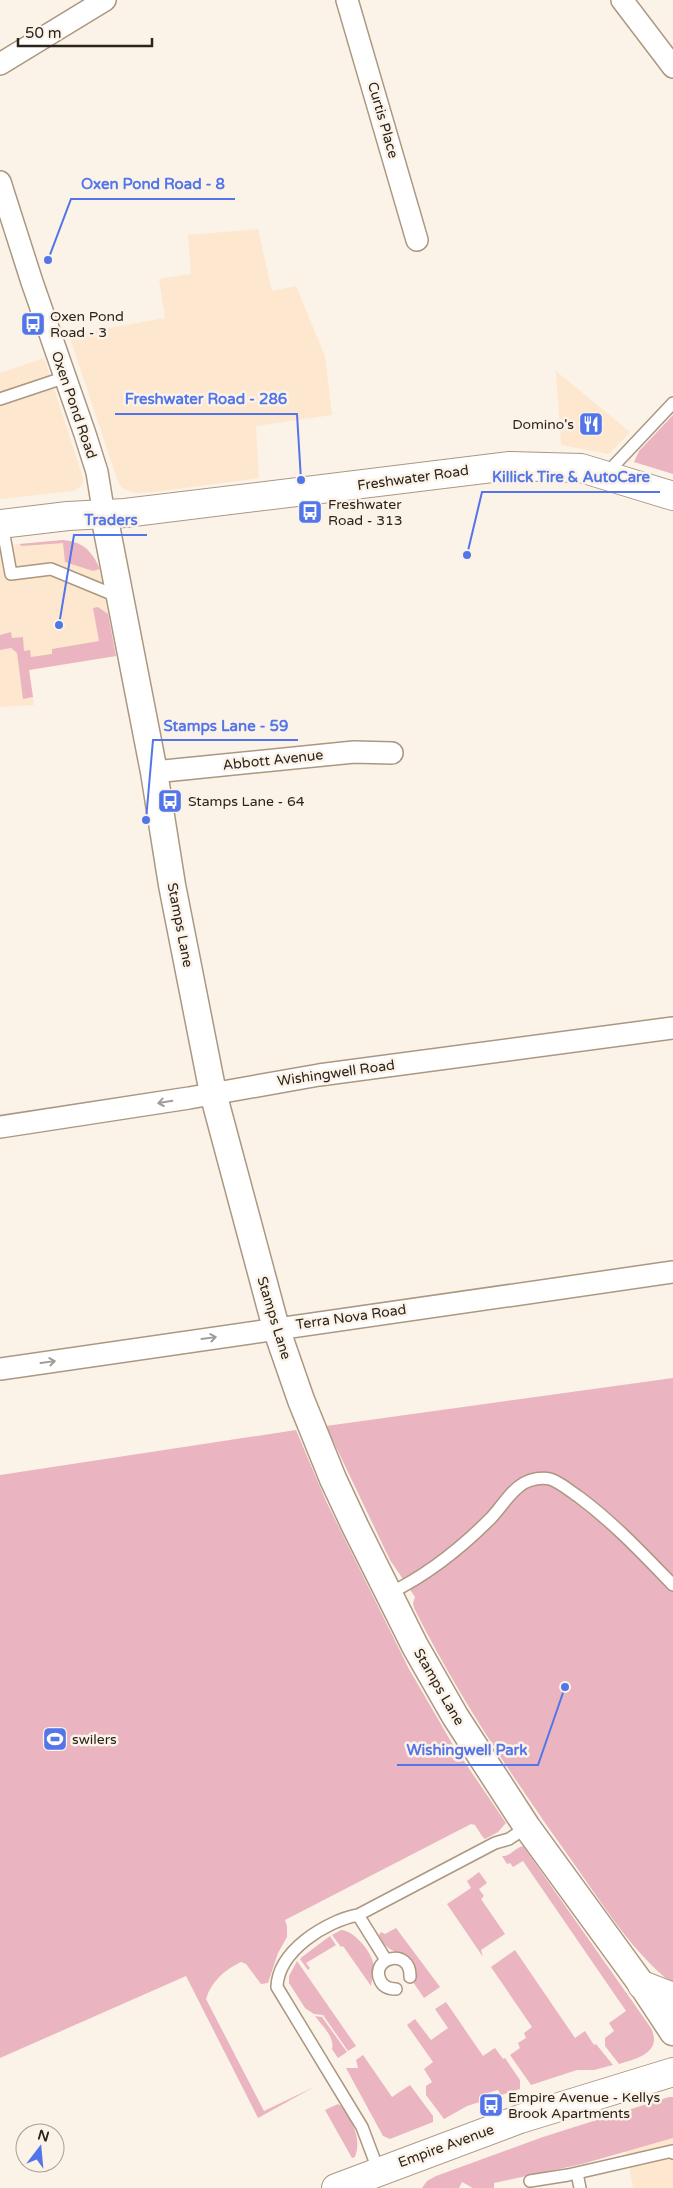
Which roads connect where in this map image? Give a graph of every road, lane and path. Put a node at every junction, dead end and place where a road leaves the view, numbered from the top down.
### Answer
1 (106, 0) edge
2 (347, 0) edge
3 (622, 0) edge
4 (666, 44) edge
5 (0, 64) edge
6 (673, 67) edge
7 (0, 182) edge
8 (5, 213) edge
9 (417, 240) dead end
10 (66, 377) junction
11 (0, 400) edge
12 (673, 402) edge
13 (605, 474) junction
14 (673, 496) edge
15 (104, 515) junction
16 (1, 524) edge
17 (121, 598) junction
18 (392, 753) dead end
19 (154, 772) junction
20 (673, 1028) edge
21 (213, 1093) junction
22 (0, 1127) edge
23 (673, 1272) edge
24 (276, 1328) junction
25 (0, 1369) edge
26 (673, 1585) edge
27 (390, 1593) junction
28 (527, 1827) junction
29 (358, 1915) junction
30 (386, 1960) junction
31 (410, 1977) dead end
32 (642, 1985) junction
33 (396, 1990) dead end
34 (673, 1997) edge
35 (673, 2032) edge
36 (673, 2072) edge
37 (673, 2153) edge
38 (577, 2173) junction
39 (382, 2180) edge
40 (530, 2181) dead end
41 (336, 2188) edge
42 (580, 2188) edge

1 - 5 street
2 - 9 street, Curtis Place
3 - 4 street
4 - 6 street
7 - 8 street, Oxen Pond Road
8 - 10 street, Oxen Pond Road
10 - 11 lane
10 - 15 street, Oxen Pond Road
12 - 13 lane
13 - 14 main road, Freshwater Road
13 - 15 main road, Freshwater Road
15 - 16 main road, Freshwater Road
15 - 17 street, Stamps Lane
16 - 17 lane
17 - 19 street, Stamps Lane
18 - 19 street, Abbott Avenue
19 - 21 street, Stamps Lane
20 - 21 street, Wishingwell Road
21 -> 22 street, Wishingwell Road
21 - 24 street, Stamps Lane
23 - 24 street, Terra Nova Road
25 -> 24 street, Terra Nova Road
24 - 27 street, Stamps Lane
26 - 27 lane
27 - 28 street, Stamps Lane
28 - 29 lane
28 - 32 street, Stamps Lane
29 - 30 lane
29 - 39 lane
30 - 31 lane
30 - 33 lane
32 - 34 main road
32 - 35 street, Stamps Lane
36 - 39 main road, Empire Avenue
37 - 38 lane
38 - 40 lane
38 - 42 lane
39 - 41 main road, Empire Avenue

